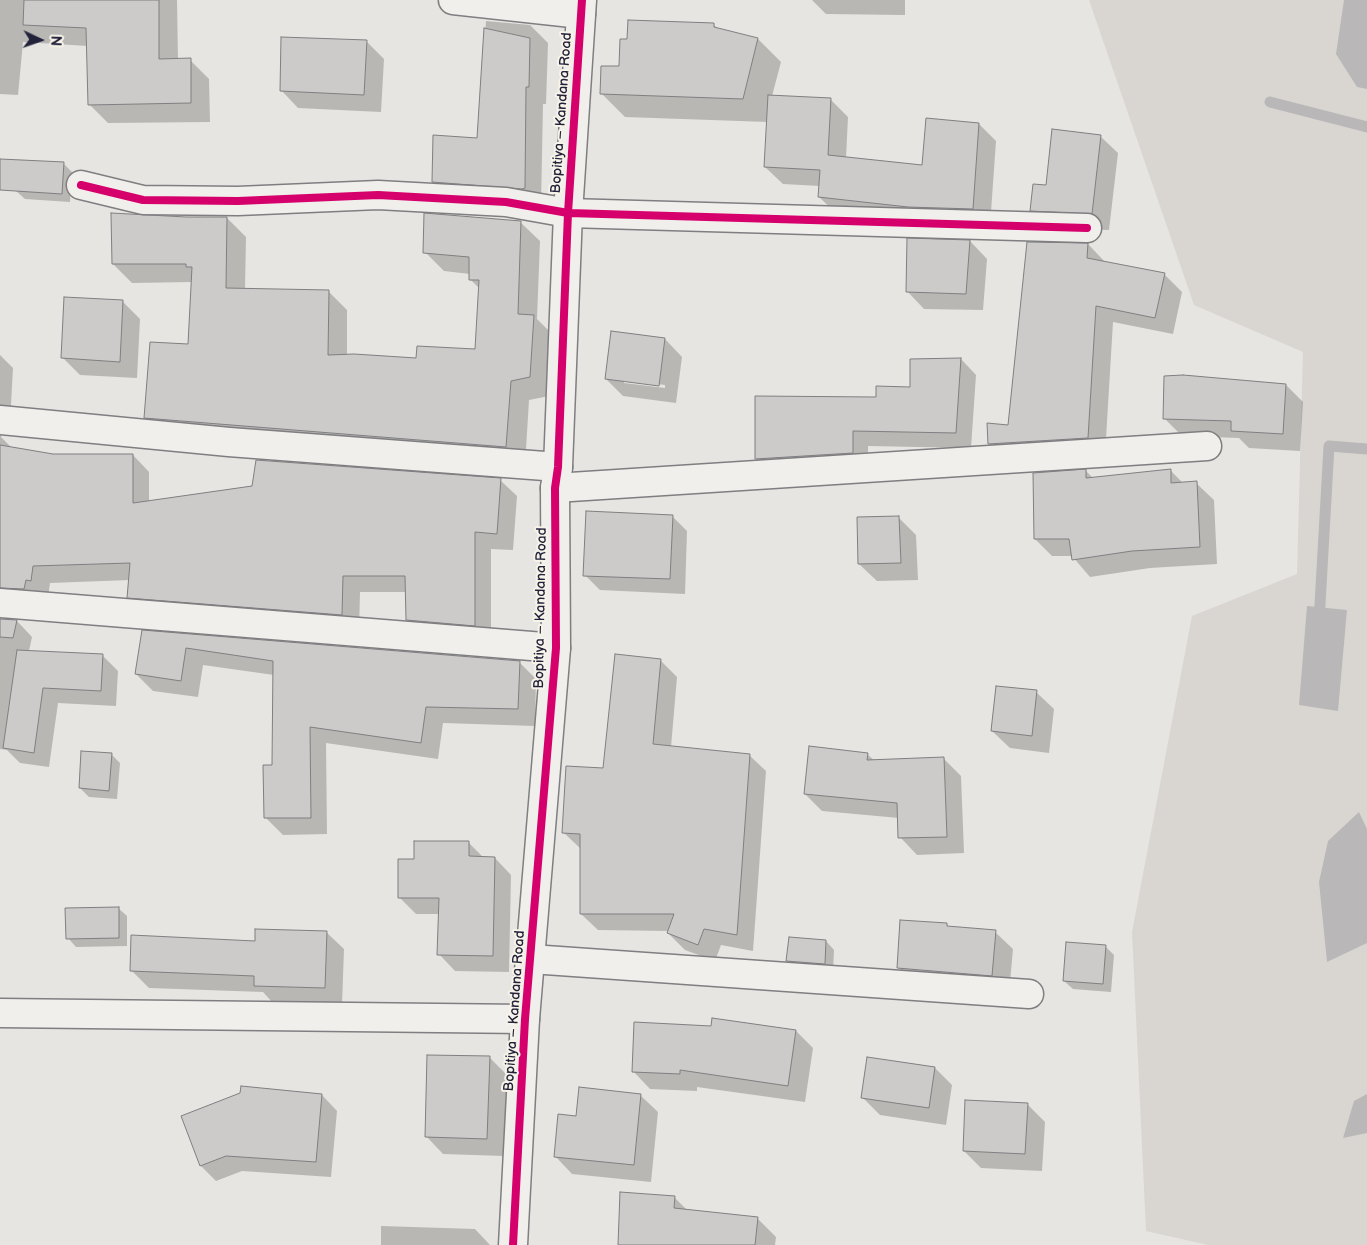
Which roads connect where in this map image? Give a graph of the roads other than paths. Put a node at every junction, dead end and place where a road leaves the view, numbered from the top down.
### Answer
1 (453, 0) edge
2 (581, 7) edge
3 (81, 184) dead end
4 (568, 213) junction
5 (1087, 228) dead end
6 (0, 420) edge
7 (1207, 446) dead end
8 (557, 478) junction
9 (0, 603) edge
10 (556, 648) junction
11 (531, 959) junction
12 (1029, 994) dead end
13 (0, 1013) edge
14 (525, 1018) junction
15 (512, 1245) edge

1 - 2 street
2 - 4 street, Bopitiya – Kandana Road
3 - 4 street
4 - 5 street
4 - 8 street, Bopitiya – Kandana Road
6 - 8 street
7 - 8 street
8 - 10 street, Bopitiya – Kandana Road
9 - 10 street
10 - 11 street, Bopitiya – Kandana Road
11 - 12 street
11 - 14 street, Bopitiya – Kandana Road
13 - 14 street
14 - 15 street, Bopitiya – Kandana Road

